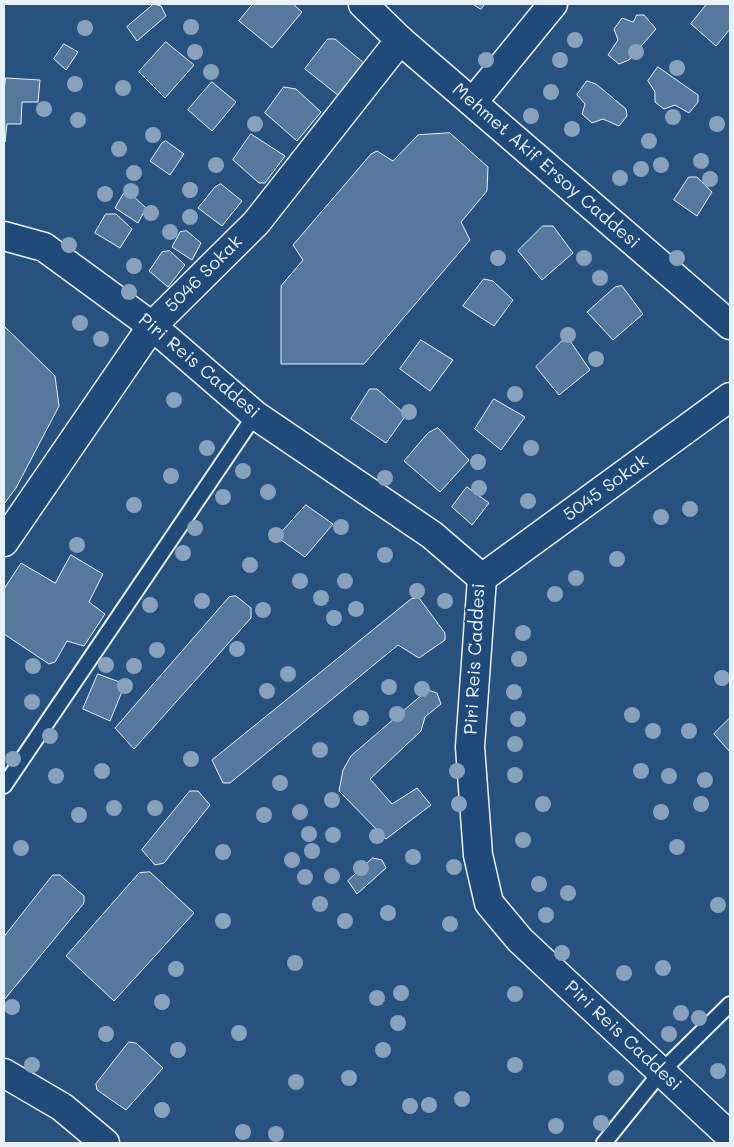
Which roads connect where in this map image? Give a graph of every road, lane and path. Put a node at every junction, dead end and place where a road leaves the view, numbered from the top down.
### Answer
1 (363, 4) edge
2 (553, 4) edge
3 (400, 40) junction
4 (473, 102) junction
5 (4, 236) edge
6 (730, 325) edge
7 (152, 326) junction
8 (730, 397) edge
9 (255, 414) junction
10 (4, 542) edge
11 (482, 578) junction
12 (4, 786) edge
13 (730, 1004) edge
14 (661, 1072) junction
15 (4, 1074) edge
16 (730, 1136) edge
17 (105, 1143) edge
18 (604, 1143) edge

1 - 3 street, Mehmet Akif Ersoy Caddesi
2 - 4 street
3 - 4 street, Mehmet Akif Ersoy Caddesi
3 - 7 street, 5046 Sokak
4 - 6 street, Mehmet Akif Ersoy Caddesi
5 - 7 street, Piri Reis Caddesi
7 - 9 street, Piri Reis Caddesi
7 - 10 street, 5046 Sokak
8 - 11 street, 5045 Sokak
9 - 11 street, Piri Reis Caddesi
9 - 12 lane
11 - 14 street, Piri Reis Caddesi
13 - 14 lane
14 - 16 street, Piri Reis Caddesi
14 - 18 lane
15 - 17 street

